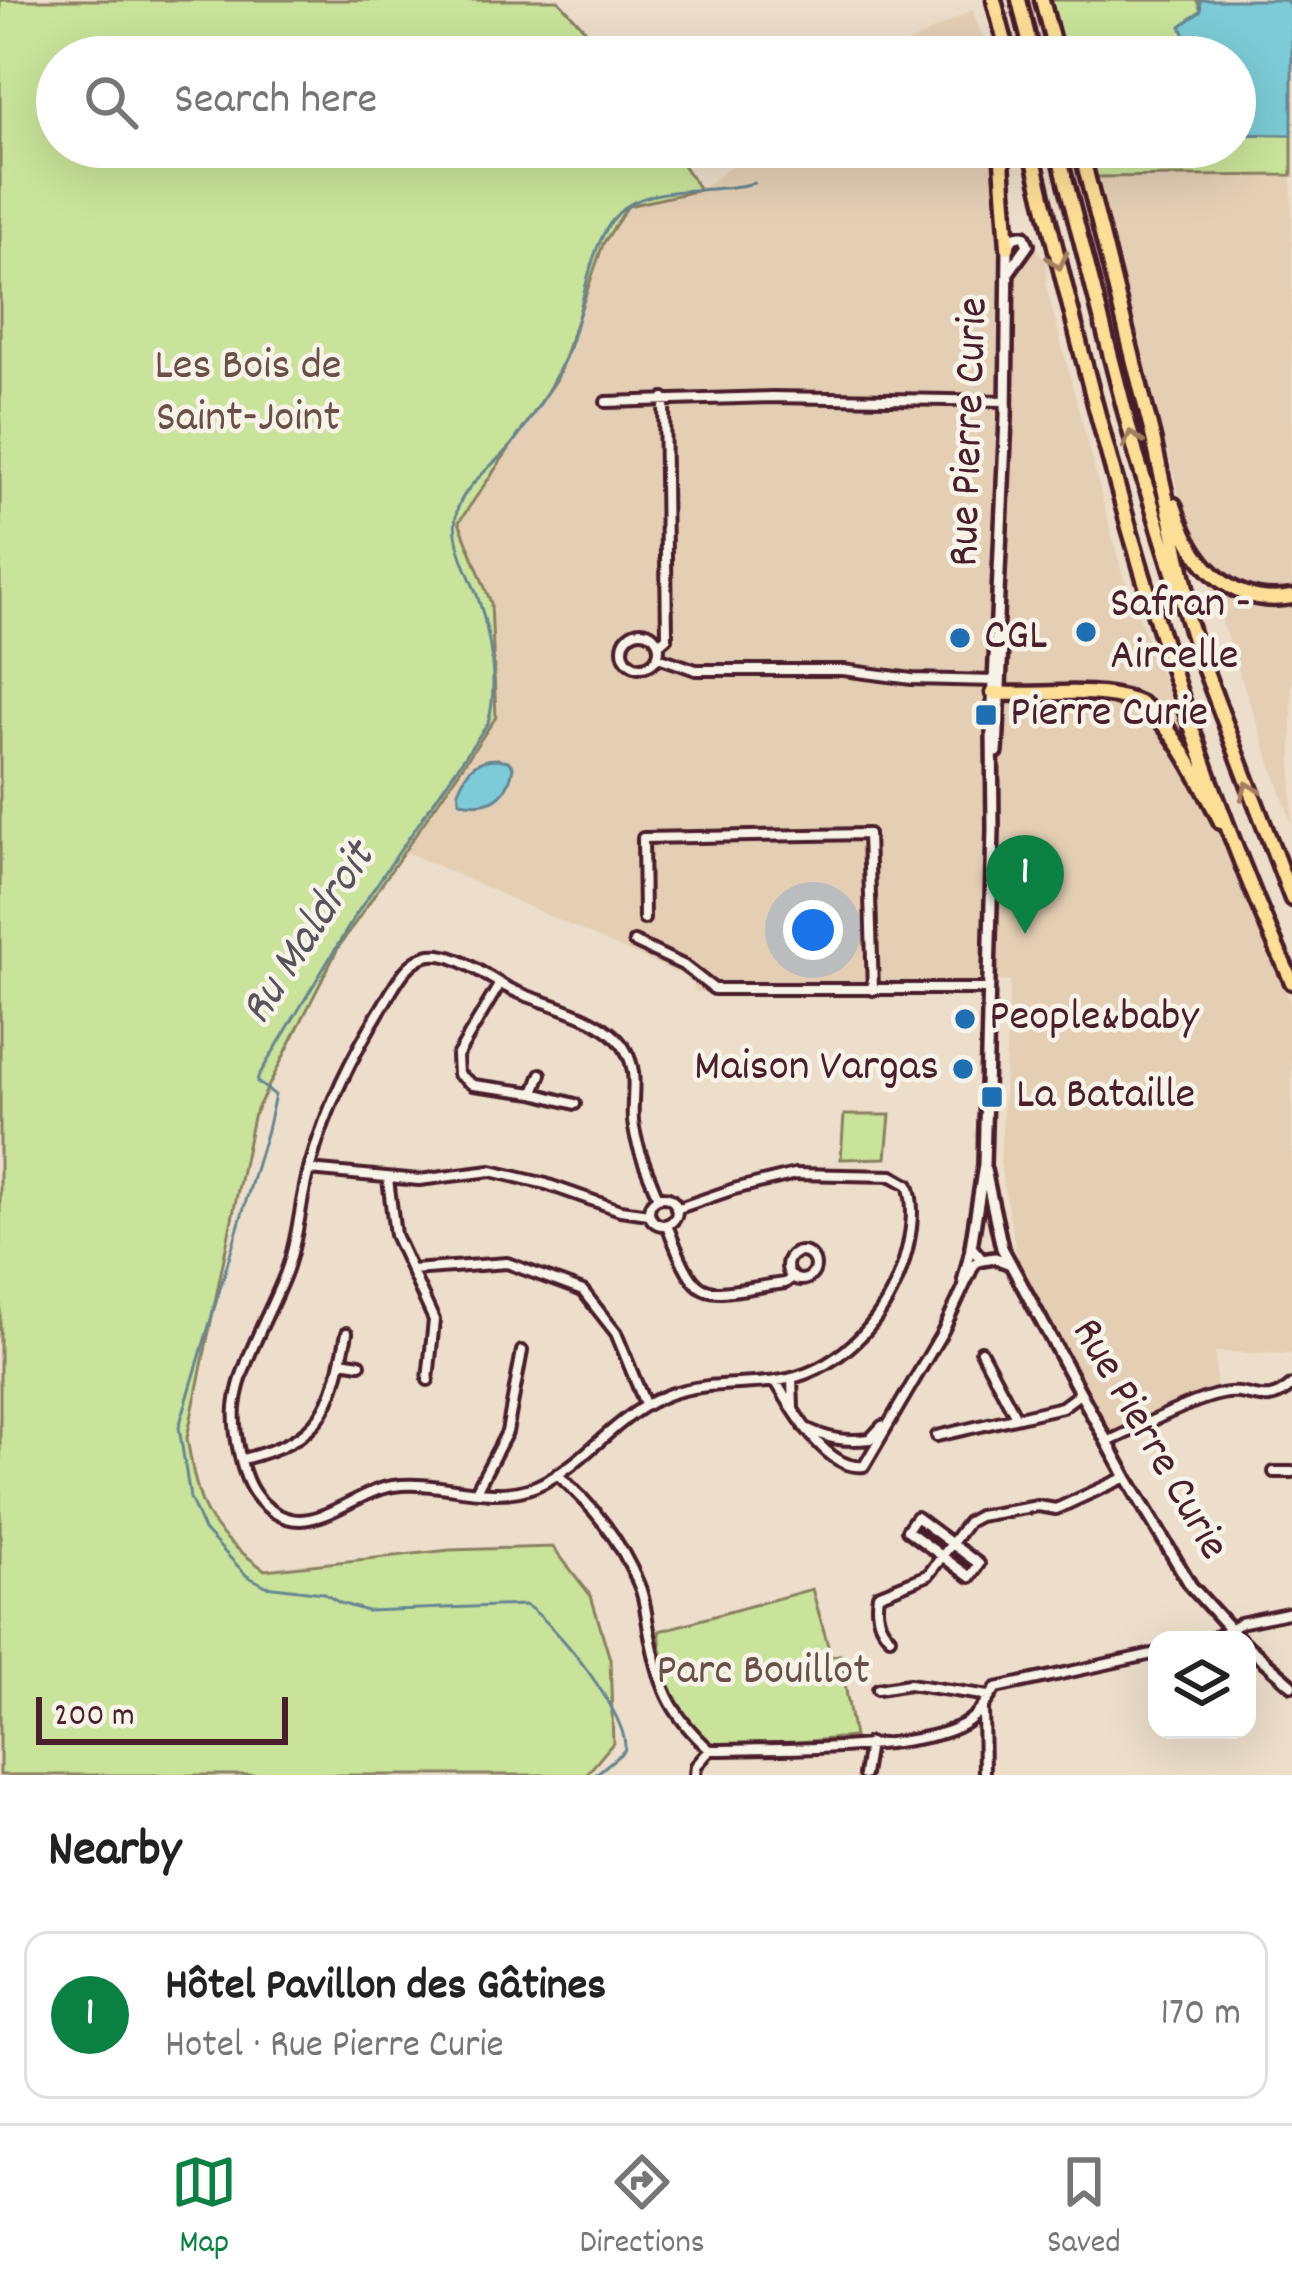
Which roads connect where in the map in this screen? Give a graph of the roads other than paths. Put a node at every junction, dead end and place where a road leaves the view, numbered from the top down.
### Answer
1 (994, 0) edge
2 (1019, 0) edge
3 (1042, 0) edge
4 (997, 36) edge
5 (1028, 36) edge
6 (1051, 36) edge
7 (1002, 168) edge
8 (1036, 168) edge
9 (1062, 168) edge
10 (1085, 168) edge
11 (1008, 247) junction
12 (1008, 274) junction
13 (664, 398) junction
14 (1006, 401) junction
15 (606, 402) dead end
16 (1153, 438) junction
17 (1292, 597) edge
18 (659, 644) junction
19 (658, 657) junction
20 (1206, 671) junction
21 (998, 688) junction
22 (1240, 854) junction
23 (1292, 899) edge
24 (644, 919) dead end
25 (634, 942) dead end
26 (1292, 982) edge
27 (499, 985) junction
28 (988, 989) junction
29 (873, 990) junction
30 (541, 1074) dead end
31 (534, 1093) junction
32 (575, 1105) dead end
33 (984, 1165) junction
34 (309, 1170) junction
35 (388, 1179) junction
36 (658, 1198) junction
37 (676, 1209) junction
38 (649, 1214) junction
39 (667, 1225) junction
40 (973, 1232) junction
41 (971, 1246) junction
42 (999, 1248) junction
43 (982, 1260) junction
44 (412, 1270) junction
45 (793, 1277) dead end
46 (960, 1291) junction
47 (347, 1334) dead end
48 (522, 1352) dead end
49 (981, 1352) dead end
50 (341, 1361) junction
51 (361, 1364) dead end
52 (792, 1378) junction
53 (428, 1380) dead end
54 (776, 1382) junction
55 (1292, 1385) edge
56 (1081, 1393) junction
57 (645, 1405) junction
58 (793, 1409) junction
59 (891, 1416) junction
60 (1016, 1417) junction
61 (801, 1426) junction
62 (937, 1436) dead end
63 (1107, 1442) junction
64 (243, 1460) junction
65 (1274, 1472) dead end
66 (1292, 1472) edge
67 (557, 1474) junction
68 (1126, 1477) junction
69 (476, 1491) junction
70 (952, 1544) junction
71 (942, 1556) junction
72 (1292, 1612) edge
73 (1229, 1631) joint
74 (890, 1637) dead end
75 (1256, 1654) edge
76 (1148, 1656) edge
77 (1292, 1685) edge
78 (878, 1689) dead end
79 (991, 1696) junction
80 (982, 1707) junction
81 (868, 1743) junction
82 (710, 1750) junction
83 (695, 1775) edge
84 (864, 1775) edge
85 (983, 1775) edge

1 - 4 highway
2 - 5 highway
3 - 6 highway
7 - 11 highway
8 -> 22 highway
20 -> 9 highway
10 - 16 highway
11 - 12 street, Rue Pierre Curie
11 - 12 street, Rue Pierre Curie
12 - 14 street, Rue Pierre Curie
13 - 14 street
13 - 15 street
13 - 18 street
14 - 21 street, Rue Pierre Curie
16 - 17 highway
16 - 20 highway
18 - 19 street
18 - 19 street
19 - 21 street
23 -> 20 highway
21 - 22 highway
21 - 28 street, Rue Pierre Curie
22 - 26 highway
24 - 29 street
25 - 29 street
27 - 31 street
27 - 34 street
27 - 36 street
28 - 29 street
28 - 33 street, Rue Pierre Curie
30 - 31 street
31 - 32 street
33 - 40 street, Rue Pierre Curie
33 - 42 street, Rue Pierre Curie
34 - 35 street
34 - 64 street
35 - 38 street
35 - 44 street
36 - 37 street
36 - 38 street
37 - 39 street
37 - 52 street
38 - 39 street
39 - 45 street
40 - 41 street, Rue Pierre Curie
40 - 42 street
41 - 43 street
41 - 46 street
42 - 43 street
42 - 56 street, Rue Pierre Curie
43 - 46 street
44 - 53 street
44 - 57 street
46 - 59 street
47 - 50 street
48 - 69 street
49 - 60 street
50 - 51 street
50 - 64 street
52 - 54 street
52 - 58 street
54 - 57 street
54 - 58 street
55 - 63 street
56 - 60 street
56 - 63 street, Rue Pierre Curie
57 - 67 street
58 - 61 street
59 - 61 street
59 - 61 street
60 - 62 street
63 - 68 street, Rue Pierre Curie
64 - 69 street
65 - 66 street
67 - 69 street
67 - 82 street
68 - 70 street
68 - 73 street, Rue Pierre Curie
70 - 71 street
70 - 71 street
70 - 71 street
71 - 74 street
72 - 73 street
75 - 77 street
76 - 79 street
78 - 79 street
79 - 80 street
80 - 81 street
80 - 85 street
81 - 82 street
81 - 84 street
82 - 83 street

